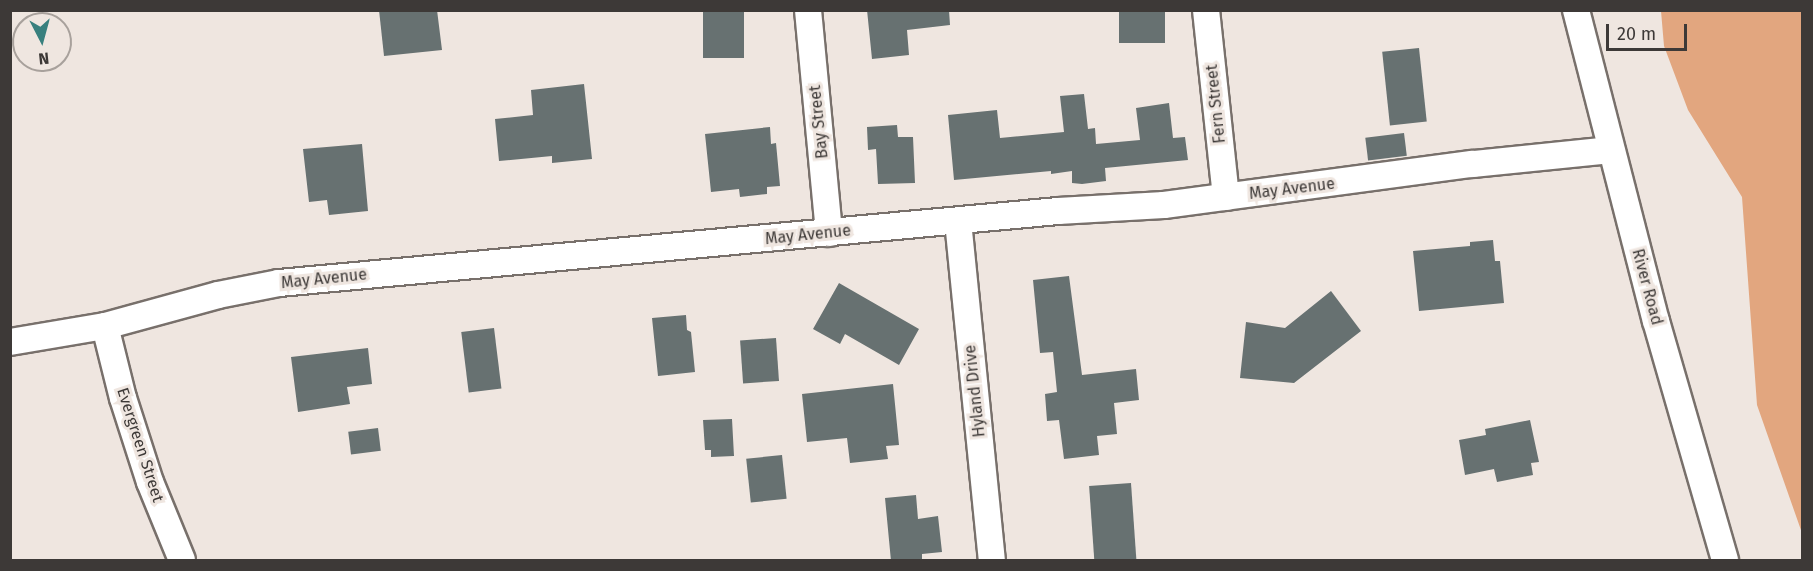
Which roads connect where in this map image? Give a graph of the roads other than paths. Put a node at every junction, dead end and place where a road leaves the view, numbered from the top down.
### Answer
1 (808, 10) edge
2 (1206, 10) edge
3 (1576, 10) edge
4 (1610, 150) junction
5 (1226, 197) junction
6 (958, 221) junction
7 (829, 233) junction
8 (105, 326) junction
9 (10, 342) edge
10 (182, 561) edge
11 (992, 561) edge
12 (1725, 561) edge

1 - 7 street, Bay Street
2 - 5 street, Fern Street
3 - 4 street, River Road
4 - 5 street, May Avenue
4 - 12 street, River Road
5 - 6 street, May Avenue
6 - 7 street, May Avenue
6 - 11 street, Hyland Drive
7 - 8 street, May Avenue
8 - 9 street, May Avenue
8 - 10 street, Evergreen Street

